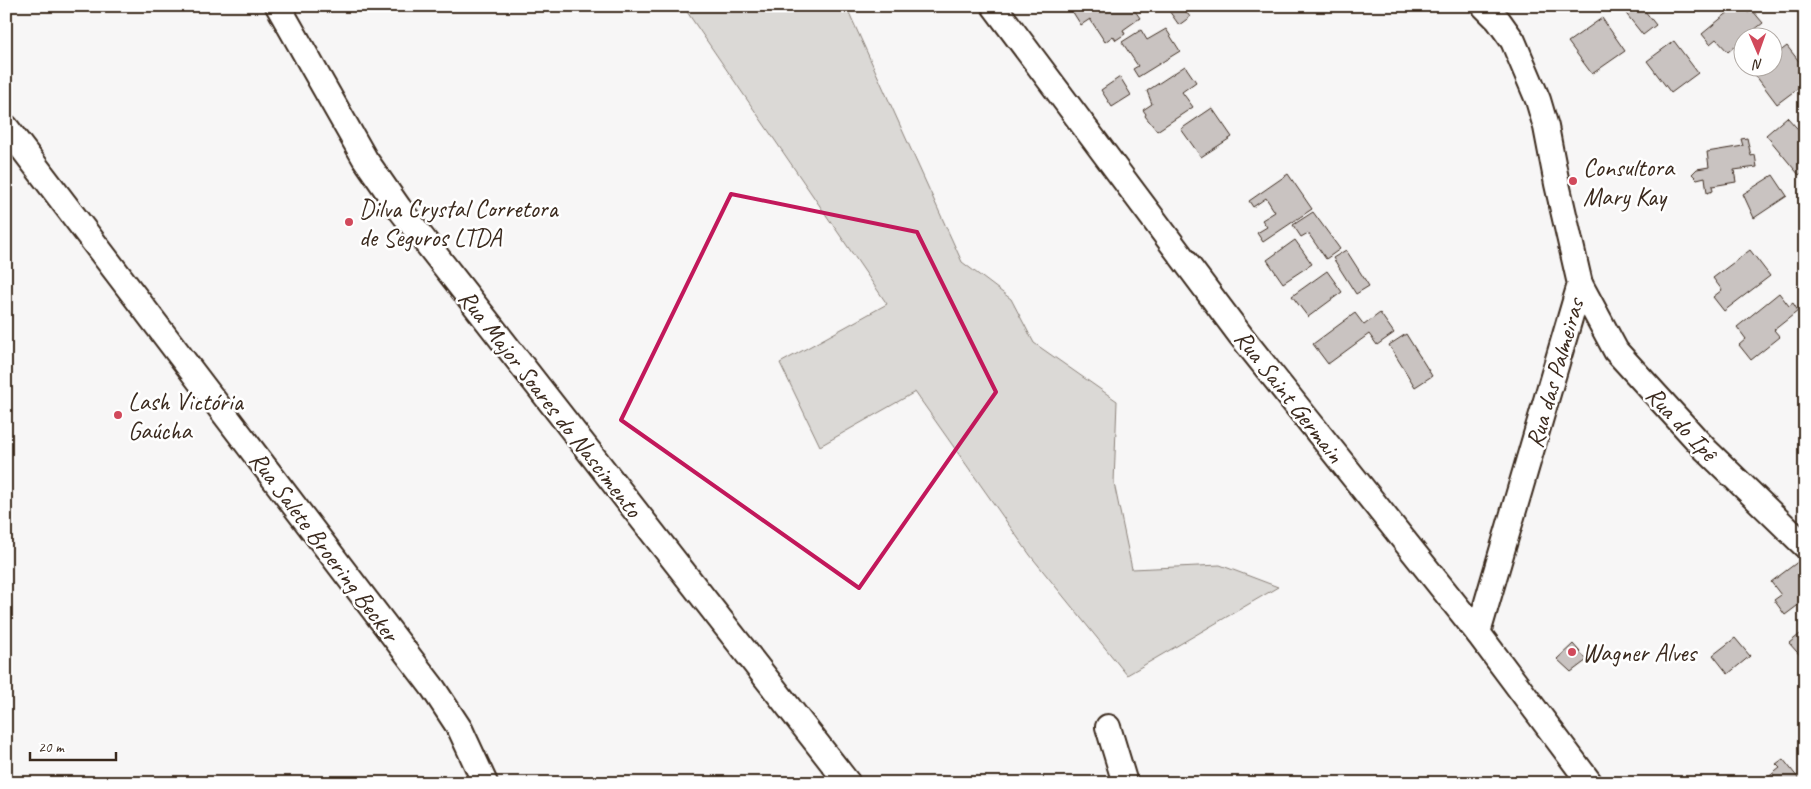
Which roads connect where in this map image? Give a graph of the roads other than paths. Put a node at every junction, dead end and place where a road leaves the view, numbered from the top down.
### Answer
1 (278, 6) edge
2 (994, 6) edge
3 (1484, 6) edge
4 (6, 127) edge
5 (1580, 284) junction
6 (1805, 546) edge
7 (1478, 632) junction
8 (1108, 727) dead end
9 (485, 783) edge
10 (848, 783) edge
11 (1125, 783) edge
12 (1590, 783) edge

1 - 10 street, Rua Major Soares do Nascimento
2 - 7 street, Rua Saint Germain
3 - 5 street, Rua das Palmeiras
4 - 9 street, Rua Salete Broering Becker
5 - 6 street, Rua do Ipê
5 - 7 street, Rua das Palmeiras
7 - 12 street, Rua Saint Germain
8 - 11 street

